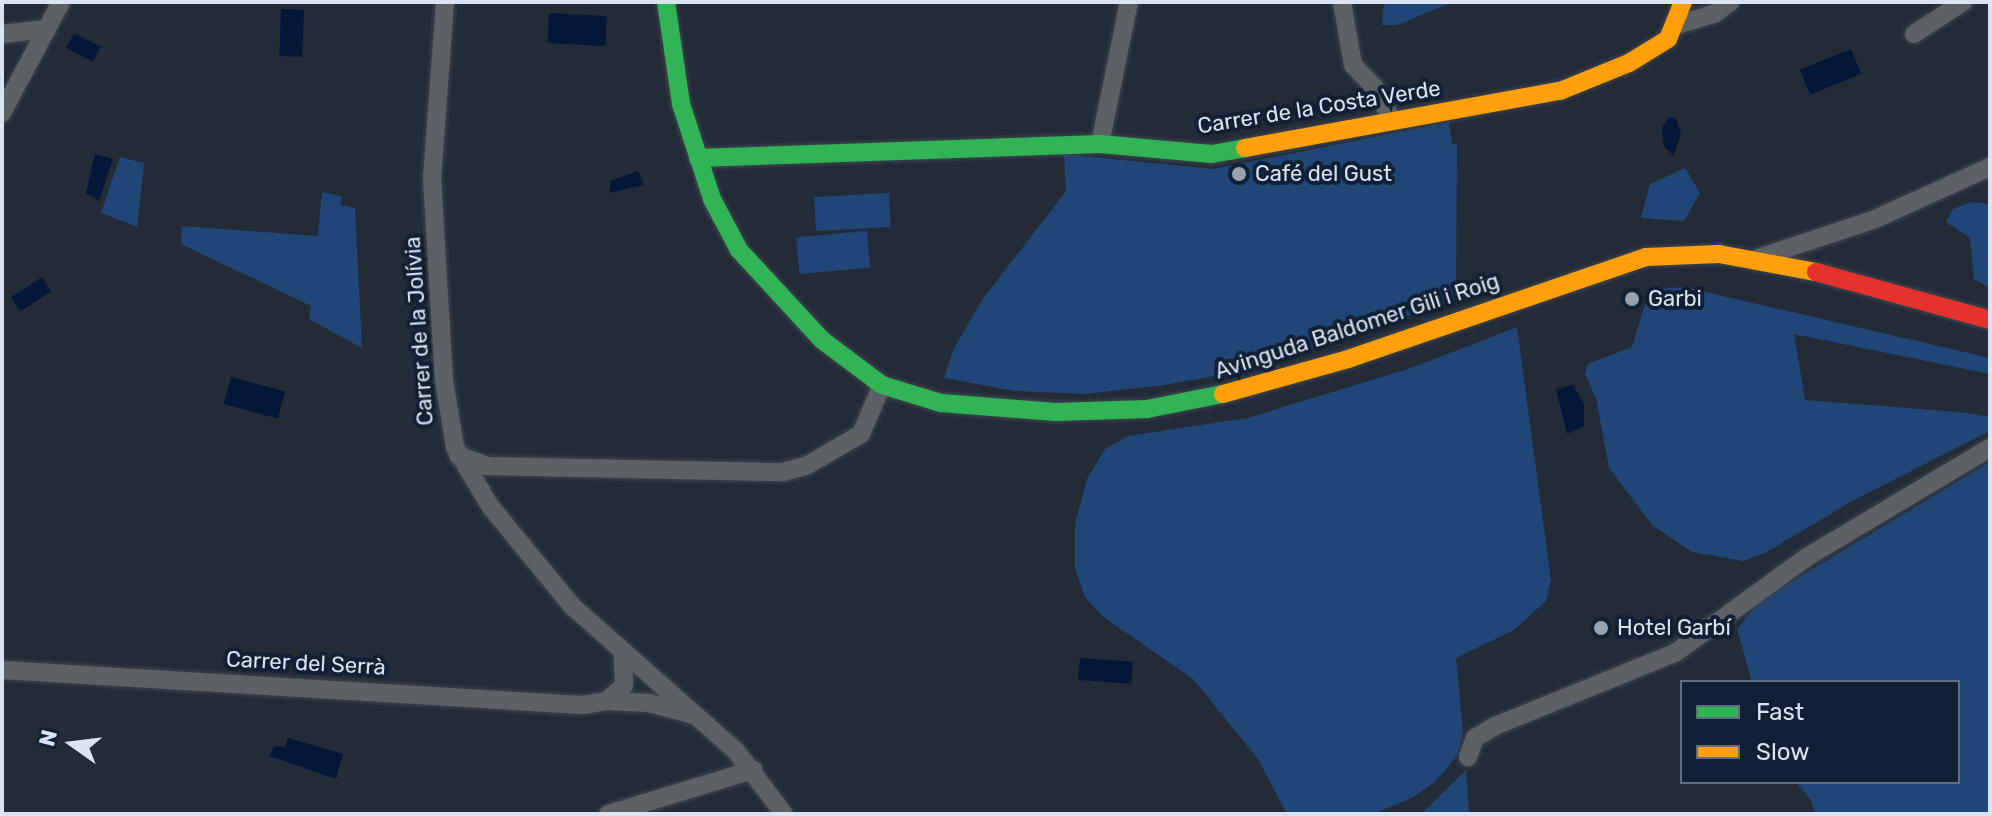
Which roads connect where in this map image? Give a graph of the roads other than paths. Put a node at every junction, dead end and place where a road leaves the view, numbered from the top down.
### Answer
1 (61, 2) edge
2 (445, 2) edge
3 (666, 2) edge
4 (1129, 2) edge
5 (1342, 2) edge
6 (1683, 2) edge
7 (1730, 2) edge
8 (1963, 2) edge
9 (1677, 25) junction
10 (47, 29) junction
11 (2, 34) edge
12 (1914, 34) dead end
13 (2, 113) edge
14 (1391, 119) junction
15 (1100, 144) junction
16 (698, 158) junction
17 (1990, 167) edge
18 (1751, 260) junction
19 (1990, 320) edge
20 (882, 385) junction
21 (1990, 448) edge
22 (458, 455) junction
23 (510, 467) junction
24 (490, 506) junction
25 (623, 654) junction
26 (2, 670) edge
27 (607, 701) junction
28 (699, 717) junction
29 (1468, 757) dead end
30 (753, 770) junction
31 (608, 814) edge
32 (782, 814) edge

1 - 10 street
2 - 22 street, Carrer de la Jolívia
3 - 16 street, Avinguda Baldomer Gili i Roig
4 - 15 street
5 - 14 street
6 - 9 street
7 - 9 street, Carrer de la Costa Verde
8 - 12 street
9 - 14 street, Carrer de la Costa Verde
10 - 11 street
10 - 13 street
14 - 15 street, Carrer de la Costa Verde
15 - 16 street, Carrer de la Costa Verde
16 - 20 street, Avinguda Baldomer Gili i Roig
17 - 18 street
18 - 19 street, Avinguda Baldomer Gili i Roig
18 - 20 street, Avinguda Baldomer Gili i Roig
20 - 23 street
21 - 29 street
22 - 23 street
22 - 24 street, Carrer de la Jolívia
23 - 24 street
24 - 25 street, Carrer de la Jolívia
25 - 27 street
25 - 28 street, Carrer de la Jolívia
26 - 27 street, Carrer del Serrà
27 - 28 street, Carrer del Serrà
28 - 30 street, Carrer de la Jolívia
30 - 31 street
30 - 32 street, Carrer de la Jolívia

